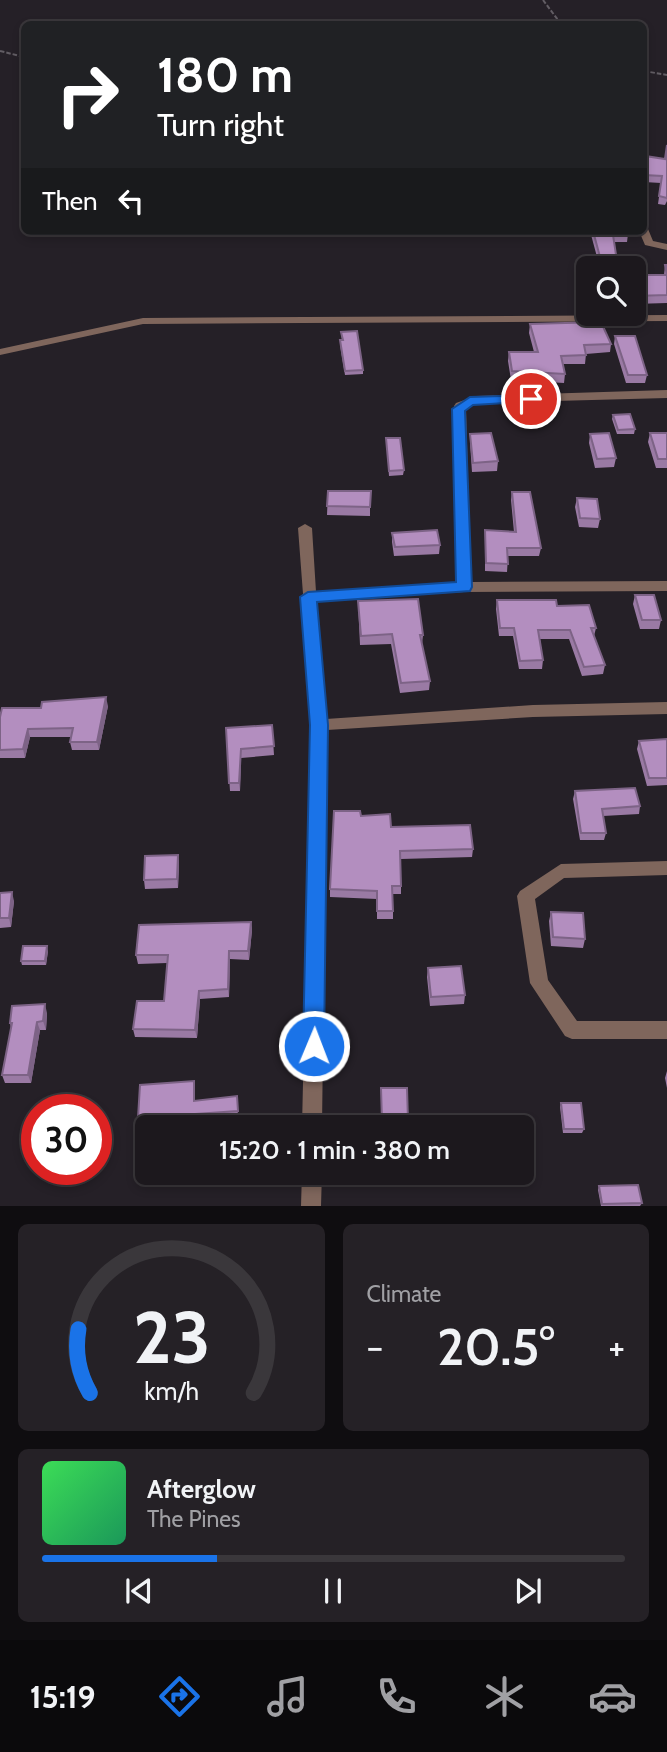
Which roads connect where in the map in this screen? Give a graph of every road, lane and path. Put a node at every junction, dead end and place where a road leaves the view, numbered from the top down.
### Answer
1 (543, 0) edge
2 (559, 21) edge
3 (0, 51) edge
4 (21, 56) edge
5 (647, 72) edge
6 (667, 75) edge
7 (646, 235) edge
8 (667, 247) edge
9 (667, 318) edge
10 (0, 352) edge
11 (667, 394) edge
12 (305, 527) dead end
13 (667, 586) edge
14 (464, 587) junction
15 (308, 597) junction
16 (667, 708) edge
17 (319, 725) junction
18 (667, 868) edge
19 (667, 1030) edge
20 (313, 1115) edge
21 (312, 1185) edge
22 (311, 1206) edge

1 - 2 path
3 - 4 path
5 - 6 path
7 - 8 street
9 - 10 street
11 - 14 street
12 - 15 street
13 - 14 street
14 - 15 street
15 - 17 street
16 - 17 street
17 - 20 street
18 - 19 street
21 - 22 street

